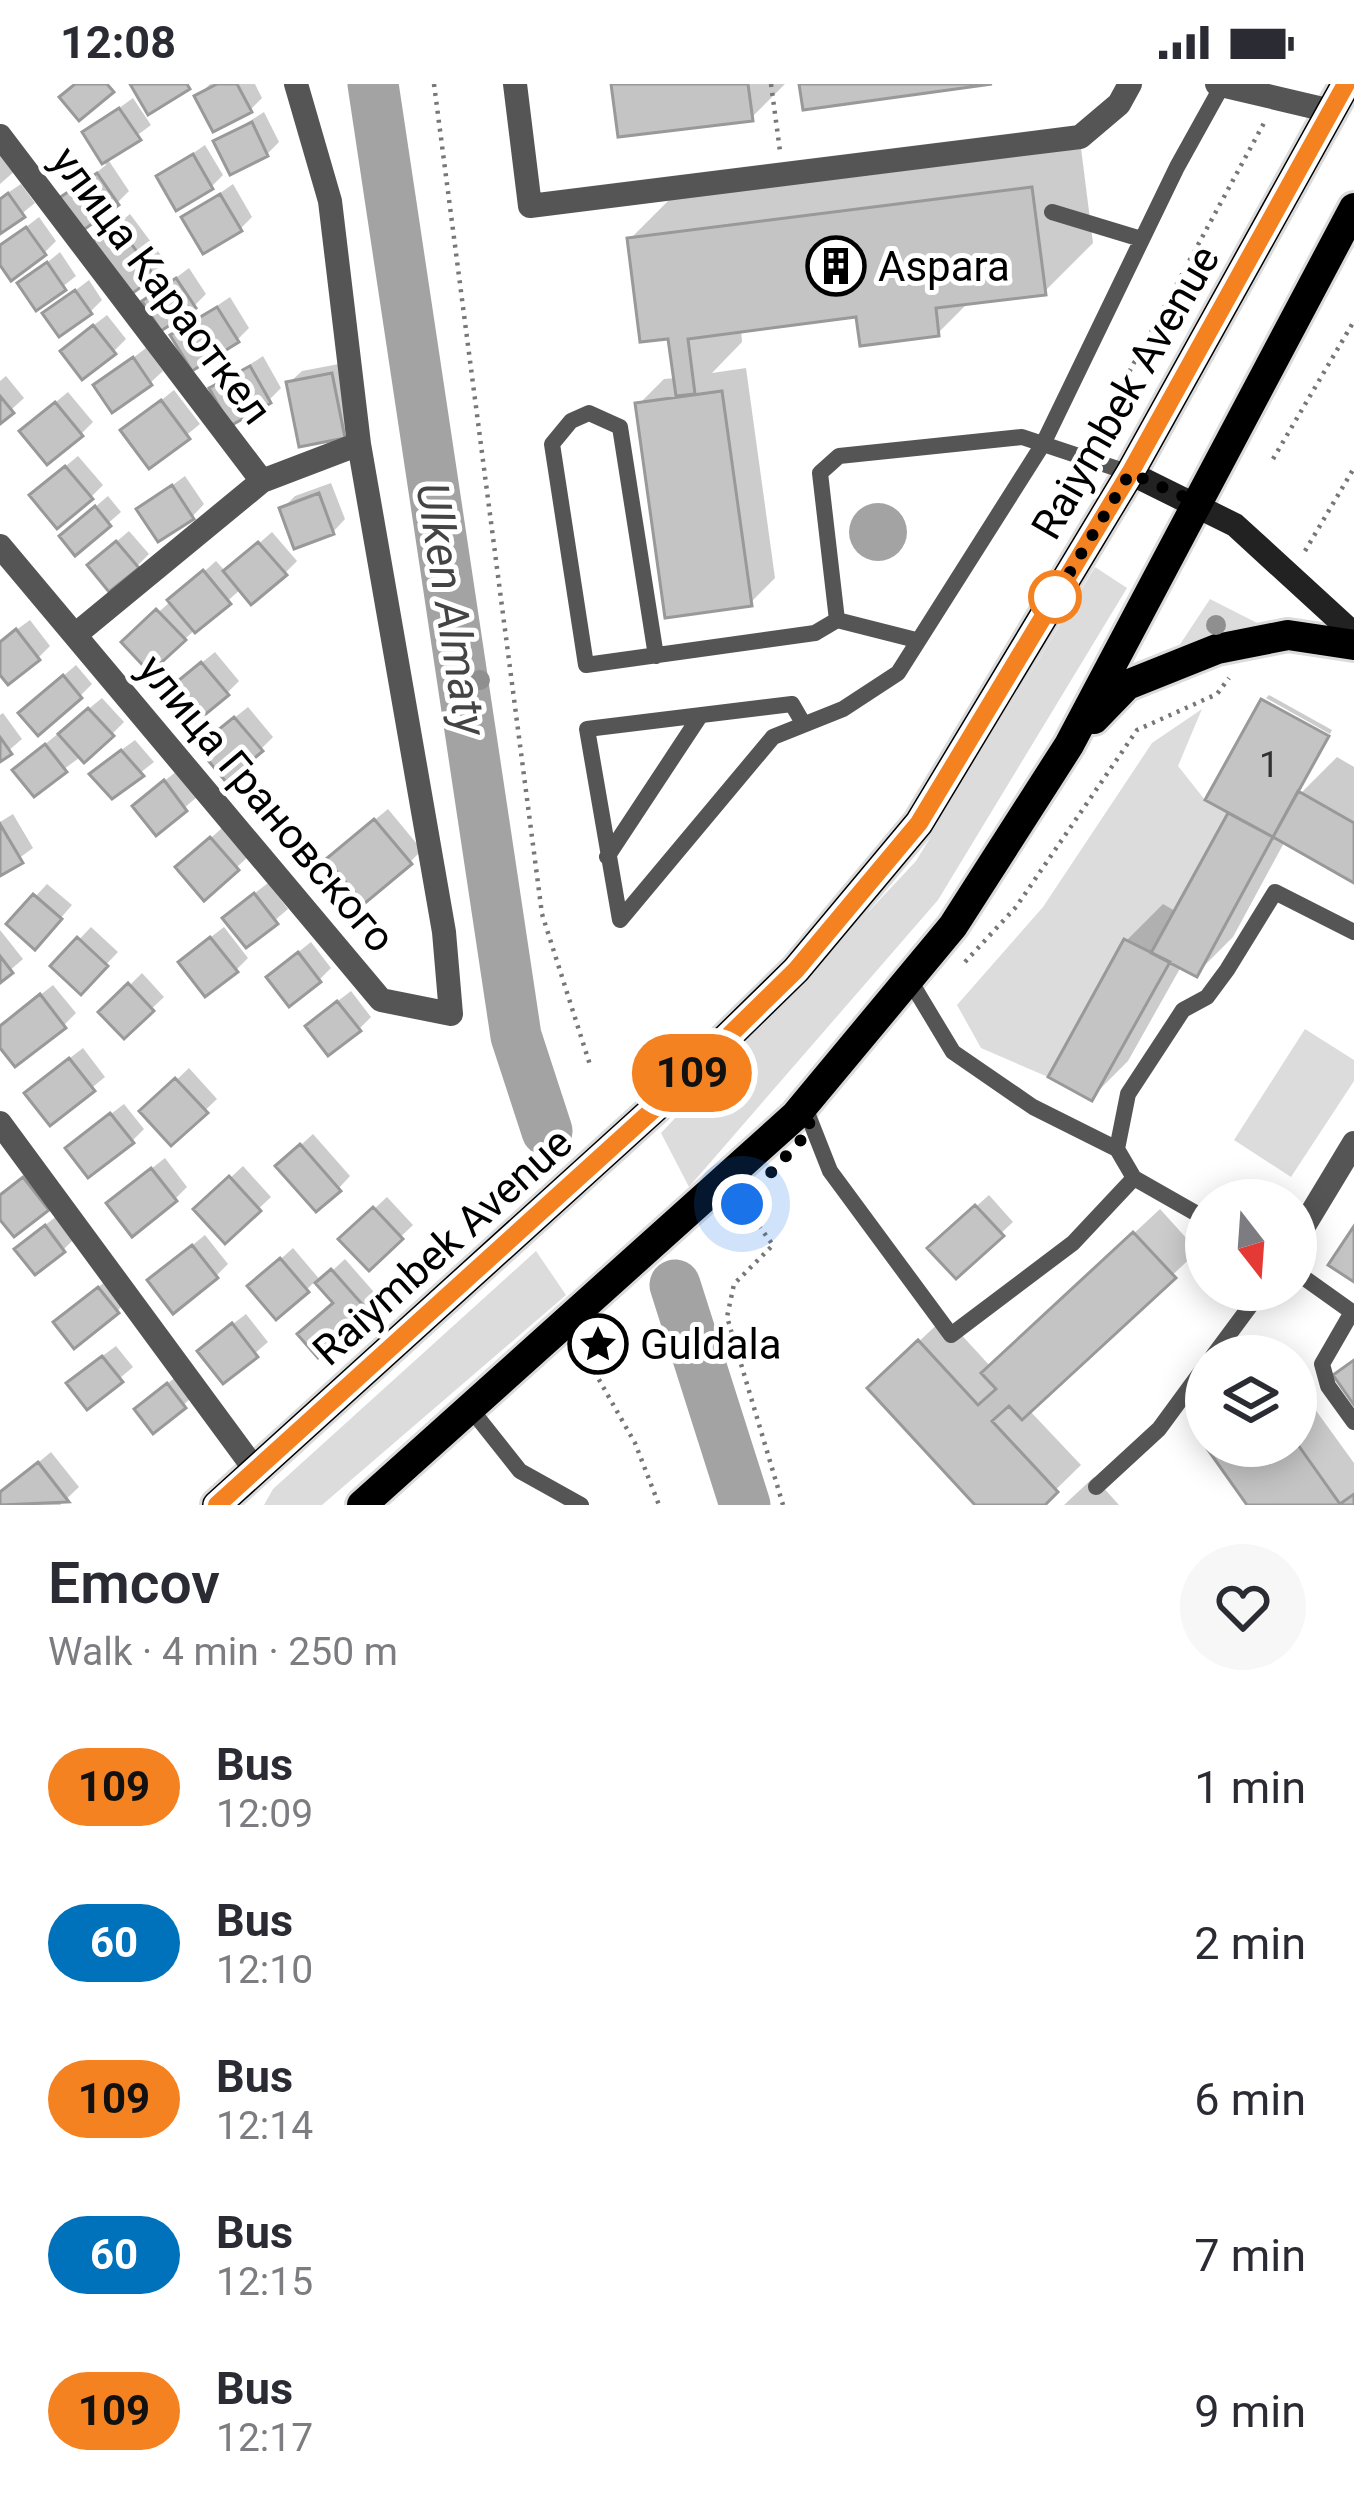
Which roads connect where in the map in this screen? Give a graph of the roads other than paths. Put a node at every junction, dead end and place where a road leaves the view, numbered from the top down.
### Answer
1 (296, 84) edge
2 (316, 84) edge
3 (515, 84) edge
4 (1130, 84) edge
5 (1346, 84) edge
6 (1221, 85) edge
7 (1331, 112) junction
8 (0, 136) edge
9 (330, 201) junction
10 (1354, 208) edge
11 (1052, 212) dead end
12 (1141, 239) junction
13 (359, 444) junction
14 (1043, 444) junction
15 (1130, 473) junction
16 (262, 481) junction
17 (1196, 502) junction
18 (0, 546) edge
19 (837, 620) junction
20 (1354, 634) edge
21 (75, 635) junction
22 (916, 640) junction
23 (1354, 645) edge
24 (656, 656) junction
25 (700, 716) junction
26 (803, 723) junction
27 (1069, 745) junction
28 (607, 857) junction
29 (1354, 932) edge
30 (917, 992) junction
31 (799, 1110) junction
32 (0, 1123) edge
33 (1354, 1143) edge
34 (1117, 1149) junction
35 (1134, 1178) junction
36 (1317, 1204) edge
37 (1185, 1207) edge
38 (1317, 1287) edge
39 (1185, 1394) edge
40 (470, 1408) junction
41 (1354, 1422) edge
42 (256, 1471) junction
43 (1096, 1486) dead end
44 (217, 1505) edge
45 (362, 1505) edge
46 (581, 1505) edge

1 - 9 street
2 - 9 street
3 - 4 street
5 - 7 main road, Raiymbek Avenue
6 - 7 street
6 - 12 lane
7 - 15 main road, Raiymbek Avenue
8 - 16 street, улица Караоткел
9 - 13 street
10 - 17 main road
11 - 12 lane
12 - 14 lane
13 - 16 street, улица Караоткел
13 - 21 street, улица Грановского
14 - 15 lane
14 - 19 lane
14 - 22 lane
15 - 17 main road
15 - 42 main road, Raiymbek Avenue
16 - 21 street, улица Караоткел
17 - 20 main road
17 - 27 main road
18 - 21 street, улица Грановского
19 - 22 lane
19 - 24 lane
22 - 26 lane
23 - 27 main road
24 - 24 lane
25 - 26 lane
25 - 28 lane
25 - 28 lane
26 - 28 lane
27 - 30 main road
29 - 34 lane
30 - 31 main road
30 - 34 lane
31 - 35 lane
31 - 40 main road
32 - 42 street
33 - 36 street
34 - 35 lane
35 - 37 lane
38 - 41 lane
39 - 43 lane
40 - 45 main road
40 - 46 lane
42 - 44 main road, Raiymbek Avenue

